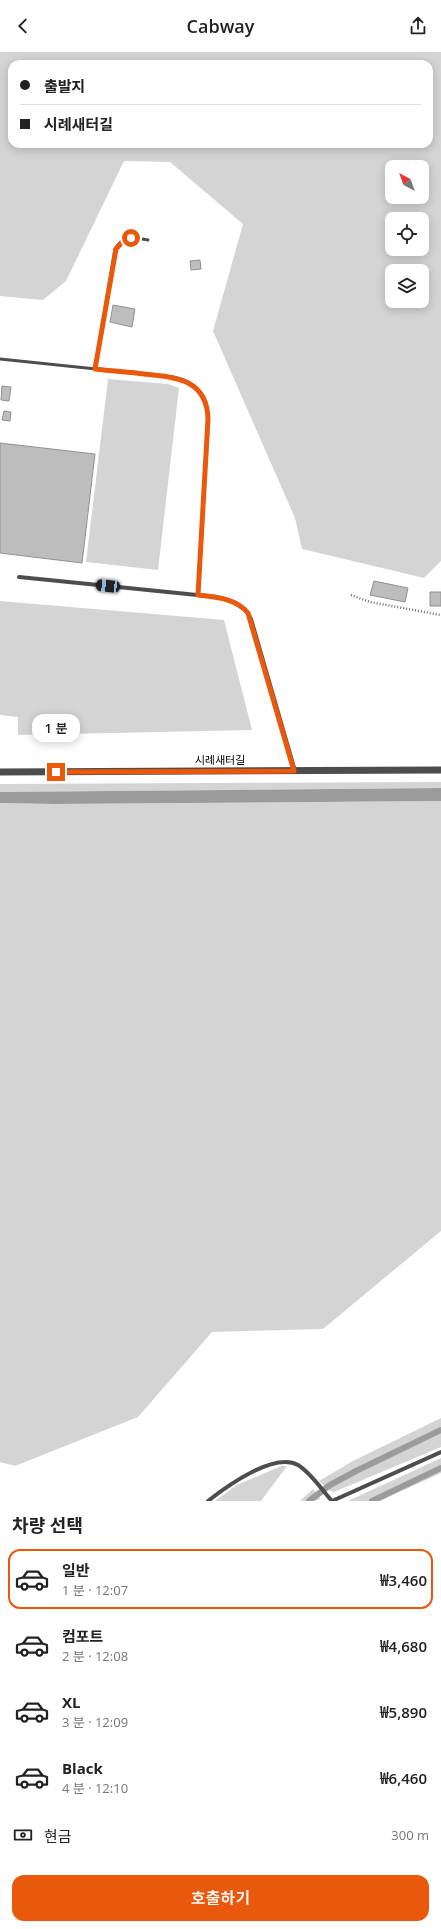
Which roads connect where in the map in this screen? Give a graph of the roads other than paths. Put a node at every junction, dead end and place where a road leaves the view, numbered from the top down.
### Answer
1 (148, 240) dead end
2 (0, 359) edge
3 (95, 369) junction
4 (19, 577) dead end
5 (198, 595) junction
6 (441, 770) edge
7 (294, 771) junction
8 (0, 772) edge
9 (441, 1452) edge
10 (208, 1501) edge
11 (332, 1501) edge

1 - 3 lane
2 - 3 lane
3 - 5 lane
4 - 5 street
5 - 7 street
6 - 7 street, 시례새터길
7 - 8 street, 시례새터길
9 - 11 street
10 - 11 street

